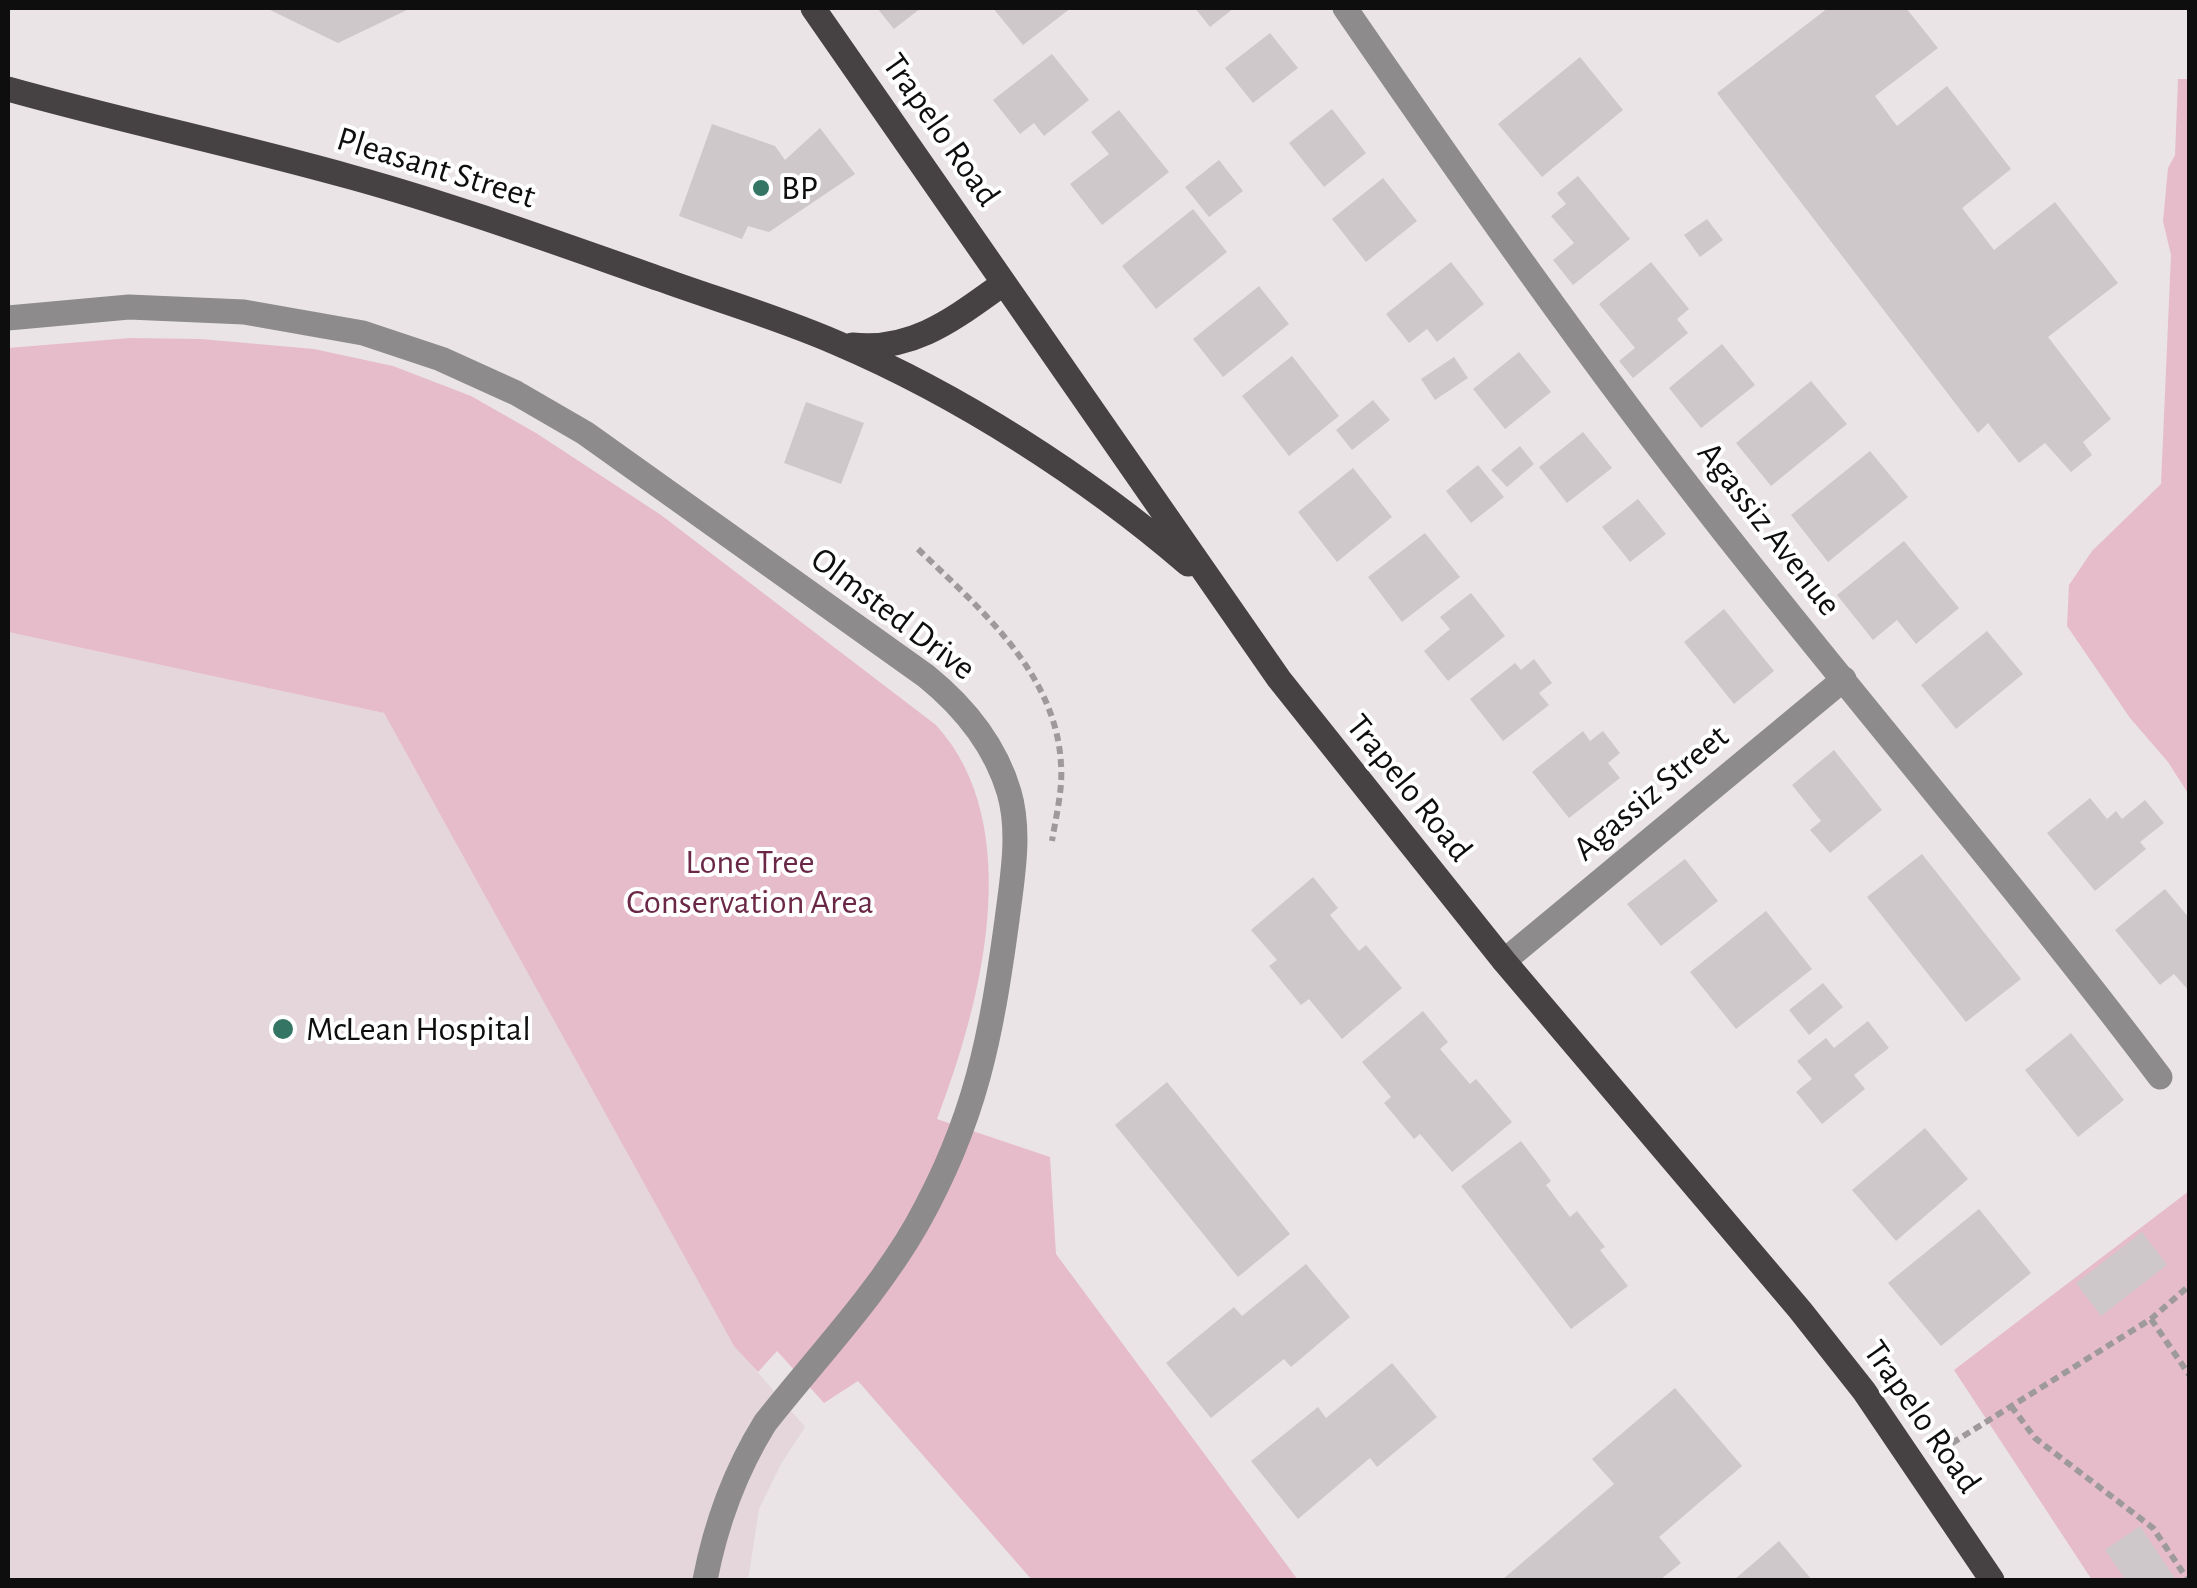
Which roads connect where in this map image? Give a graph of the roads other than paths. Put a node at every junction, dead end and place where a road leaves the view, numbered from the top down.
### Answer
1 (812, 8) edge
2 (1345, 8) edge
3 (8, 89) edge
4 (1004, 283) junction
5 (8, 318) edge
6 (835, 342) junction
7 (1210, 583) junction
8 (1844, 680) junction
9 (1504, 961) junction
10 (2160, 1077) dead end
11 (706, 1580) edge
12 (1992, 1580) edge

1 - 4 main road, Trapelo Road
2 - 8 street, Agassiz Avenue
3 - 6 main road, Pleasant Street
4 - 6 main road, Pleasant Street
4 - 7 main road, Trapelo Road
5 - 11 street, Olmsted Drive
6 - 7 main road, Pleasant Street
7 - 9 main road, Trapelo Road
8 - 9 street, Agassiz Street
8 - 10 street, Agassiz Avenue
9 - 12 main road, Trapelo Road

